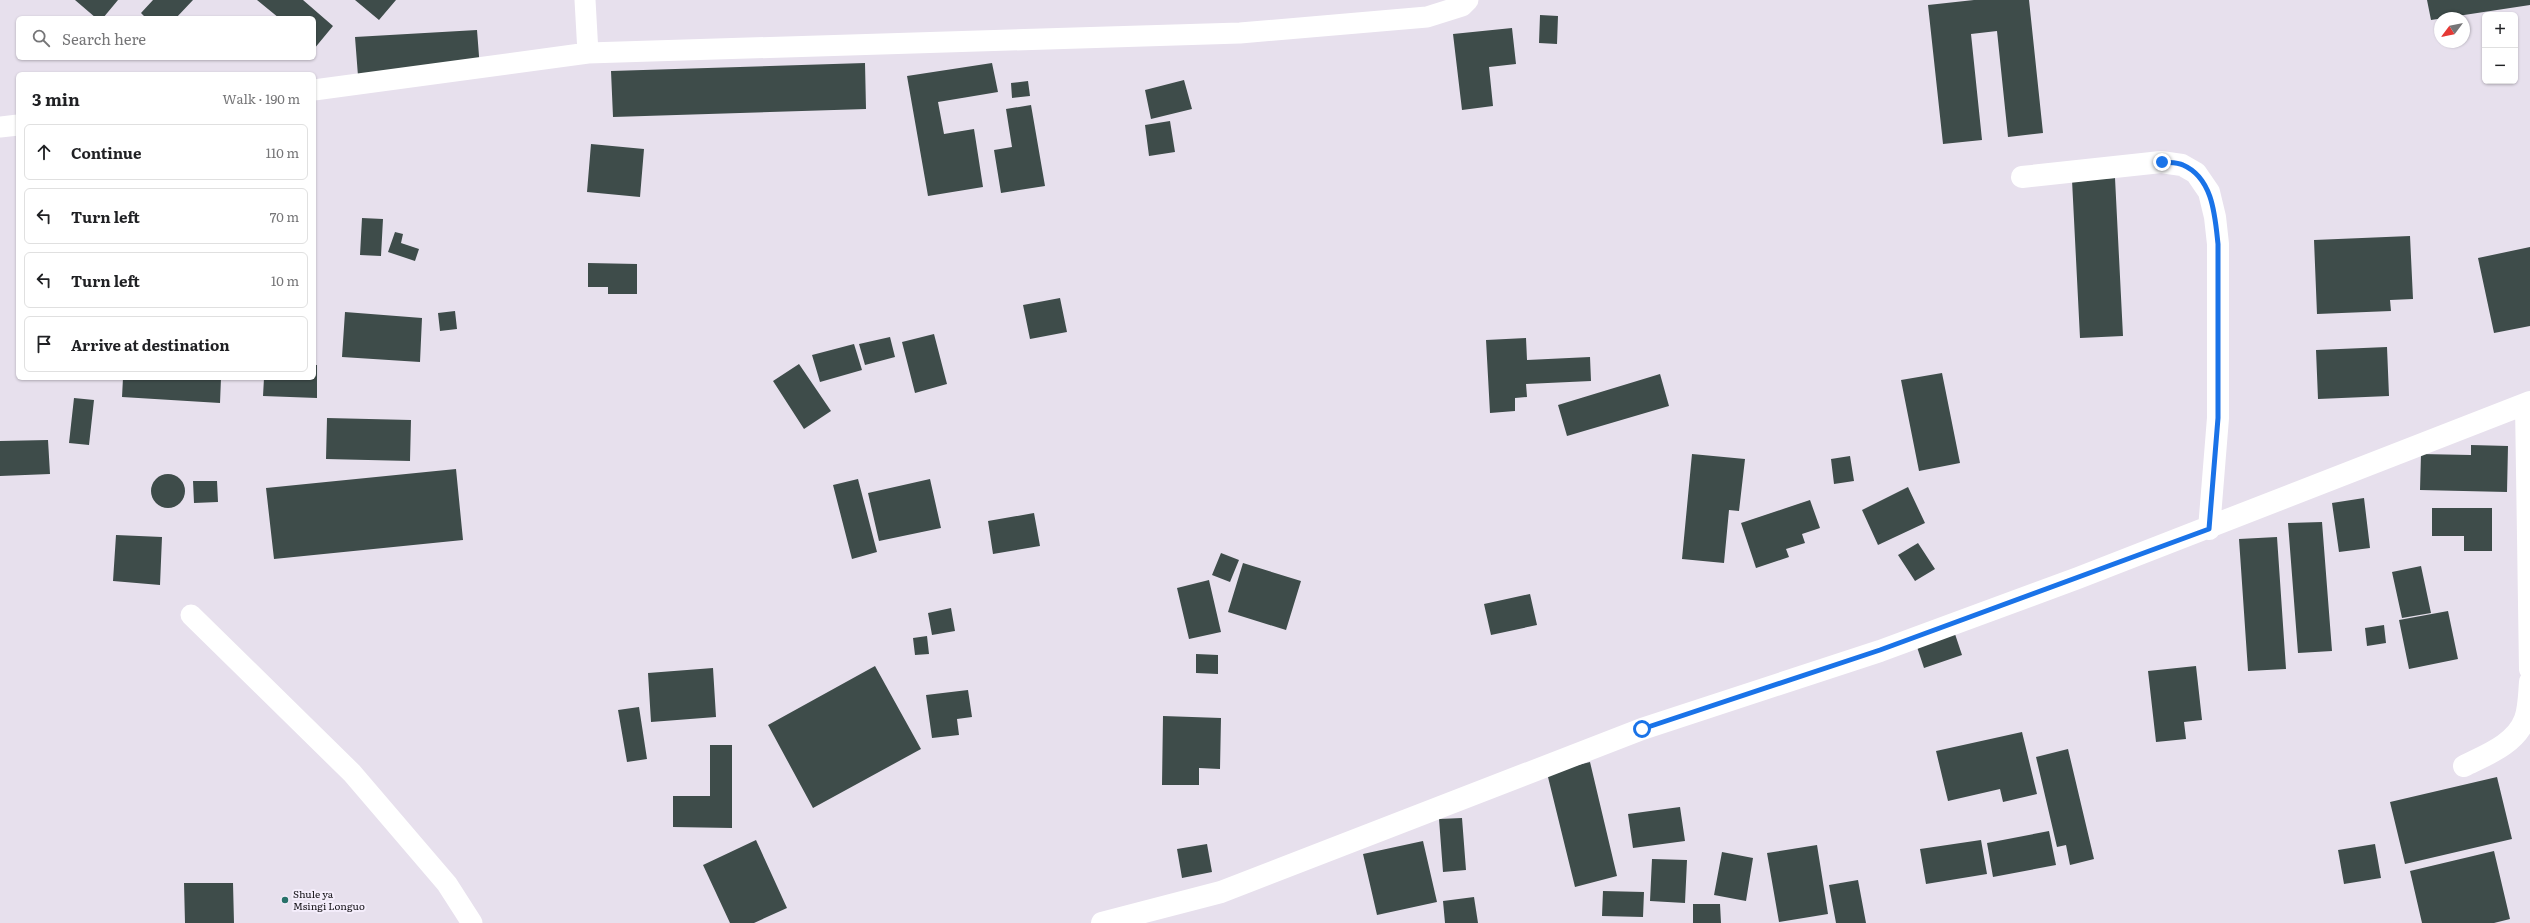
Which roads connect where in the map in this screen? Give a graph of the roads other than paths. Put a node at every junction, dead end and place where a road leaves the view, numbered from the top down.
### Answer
1 (585, 0) edge
2 (1468, 0) edge
3 (588, 53) junction
4 (316, 90) edge
5 (16, 125) edge
6 (0, 127) edge
7 (2022, 177) dead end
8 (2528, 403) edge
9 (2209, 529) junction
10 (191, 614) dead end
11 (2530, 669) edge
12 (2530, 682) edge
13 (2464, 766) dead end
14 (472, 923) edge
15 (1102, 923) edge

1 - 3 lane
2 - 3 lane
3 - 4 lane
5 - 6 lane
7 - 9 street
8 - 9 street
8 - 11 street
9 - 15 street
10 - 14 lane
12 - 13 street

